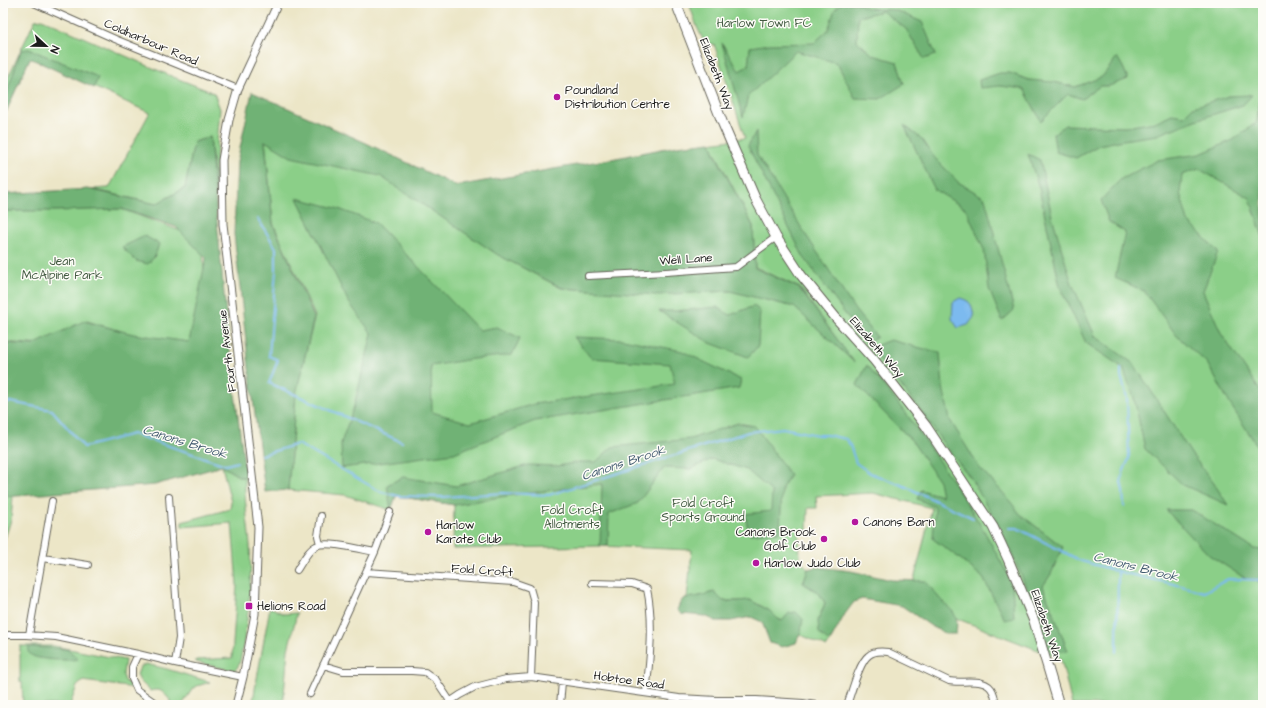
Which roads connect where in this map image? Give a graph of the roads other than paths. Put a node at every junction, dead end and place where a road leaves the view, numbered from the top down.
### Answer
1 (34, 3) edge
2 (278, 3) edge
3 (675, 4) edge
4 (238, 89) junction
5 (776, 237) junction
6 (588, 276) dead end
7 (169, 498) dead end
8 (52, 501) dead end
9 (390, 512) dead end
10 (321, 516) dead end
11 (320, 544) junction
12 (375, 552) junction
13 (42, 558) junction
14 (88, 565) dead end
15 (297, 570) dead end
16 (366, 572) junction
17 (592, 583) dead end
18 (3, 635) edge
19 (29, 635) junction
20 (138, 654) junction
21 (175, 663) junction
22 (323, 665) junction
23 (531, 677) junction
24 (243, 678) junction
25 (562, 682) junction
26 (646, 693) junction
27 (310, 694) dead end
28 (447, 703) edge
29 (726, 703) edge
30 (803, 704) edge
31 (158, 705) edge
32 (236, 705) edge
33 (560, 705) edge
34 (816, 705) edge
35 (847, 705) edge
36 (996, 705) edge
37 (1059, 705) edge

1 - 4 street, Coldharbour Road
2 - 4 street, Fourth Avenue
3 - 5 main road, Elizabeth Way
4 - 24 street, Fourth Avenue
5 - 6 street, Well Lane
5 - 37 main road, Elizabeth Way
7 - 21 street
8 - 13 street
9 - 12 street
10 - 11 street
11 - 12 street
11 - 15 street
12 - 16 street
13 - 14 street
13 - 19 street
16 - 22 street
16 - 23 street, Fold Croft
17 - 26 street
18 - 19 street
19 - 20 street
20 - 21 street
20 - 31 street
21 - 24 street
22 - 27 street
22 - 28 street
23 - 25 street, Hobtoe Road
23 - 28 street, Hobtoe Road
24 - 32 street, Fourth Avenue
25 - 26 street, Hobtoe Road
25 - 33 street
26 - 29 street, Hobtoe Road
29 - 30 street, Hobtoe Road
30 - 34 street, Hobtoe Road
35 - 36 street

